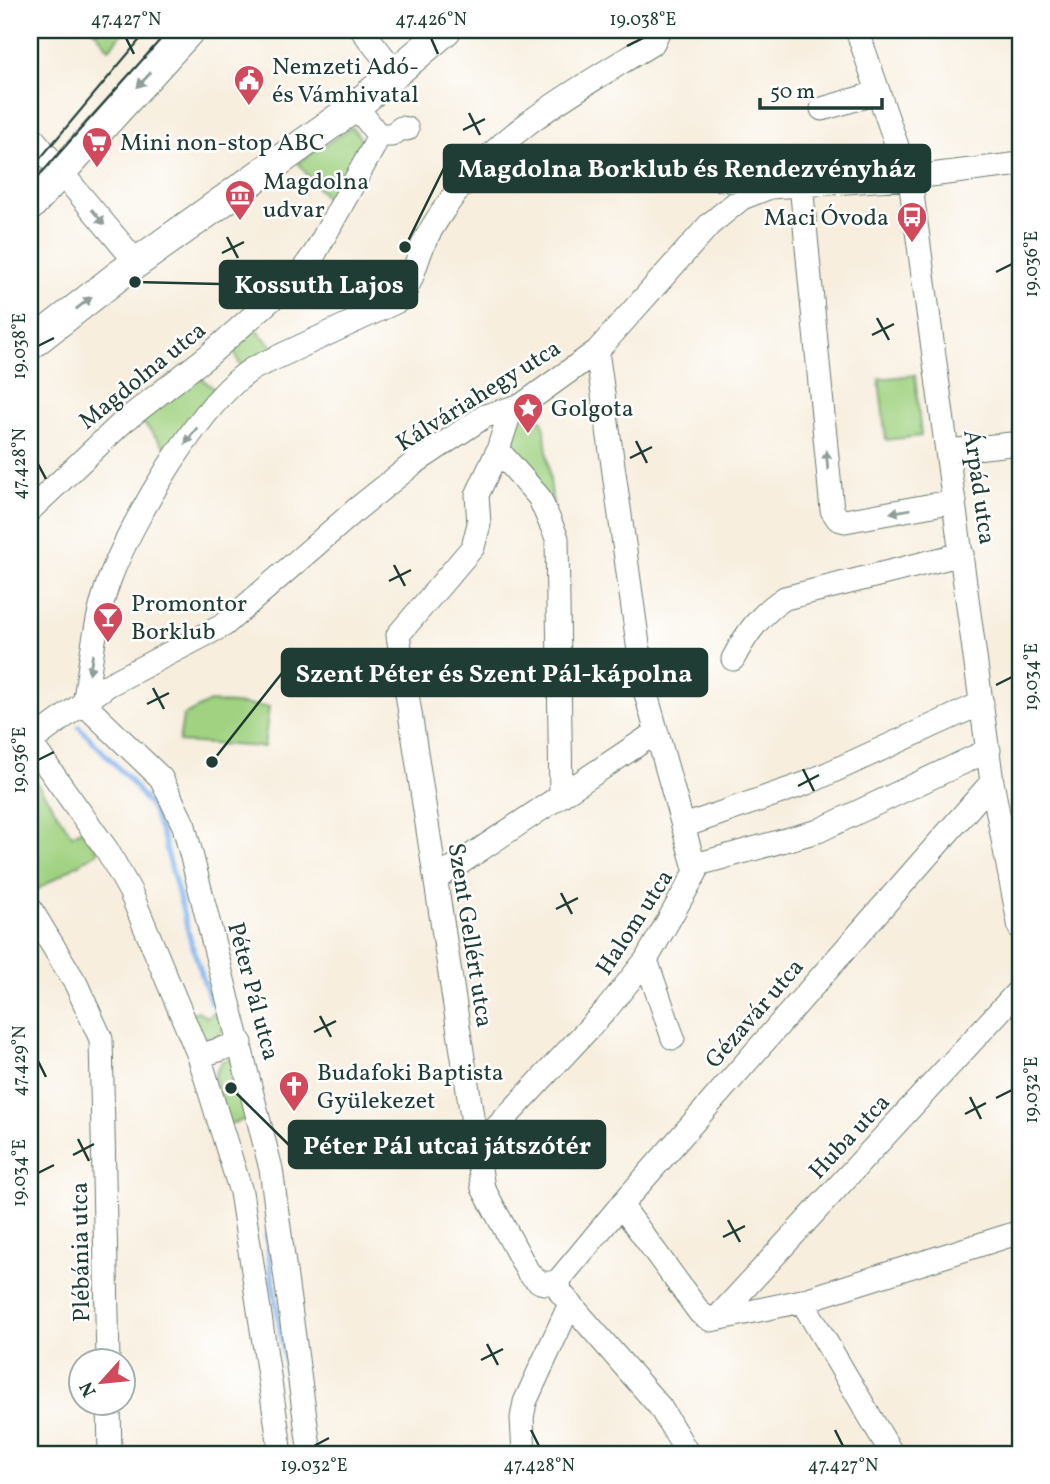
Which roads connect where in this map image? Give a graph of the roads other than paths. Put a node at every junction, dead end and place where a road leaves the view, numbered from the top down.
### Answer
1 (190, 30) edge
2 (446, 30) edge
3 (659, 30) edge
4 (857, 30) edge
5 (369, 39) edge
6 (396, 73) junction
7 (877, 93) junction
8 (356, 106) junction
9 (822, 109) dead end
10 (407, 129) dead end
11 (30, 135) edge
12 (377, 135) junction
13 (1020, 164) edge
14 (60, 172) junction
15 (639, 177) dead end
16 (906, 178) junction
17 (801, 184) junction
18 (756, 191) junction
19 (30, 205) edge
20 (137, 263) junction
21 (30, 345) edge
22 (597, 351) junction
23 (209, 355) junction
24 (234, 383) junction
25 (511, 409) junction
26 (1020, 443) edge
27 (498, 450) junction
28 (949, 451) junction
29 (955, 500) junction
30 (30, 510) edge
31 (962, 554) junction
32 (733, 659) dead end
33 (982, 703) junction
34 (83, 704) junction
35 (656, 733) junction
36 (30, 742) edge
37 (989, 750) junction
38 (992, 782) junction
39 (561, 796) junction
40 (684, 826) junction
41 (695, 864) junction
42 (436, 879) junction
43 (30, 908) edge
44 (1020, 928) edge
45 (646, 960) junction
46 (1020, 989) edge
47 (673, 1038) dead end
48 (241, 1044) junction
49 (199, 1056) junction
50 (475, 1136) junction
51 (621, 1205) junction
52 (1020, 1232) edge
53 (558, 1281) junction
54 (802, 1301) junction
55 (570, 1304) junction
56 (717, 1318) junction
57 (108, 1348) edge
58 (109, 1418) edge
59 (110, 1454) edge
60 (281, 1454) edge
61 (310, 1454) edge
62 (524, 1454) edge
63 (688, 1454) edge
64 (892, 1454) edge

1 -> 14 main road
2 - 6 main road
3 - 24 street
4 - 7 street, Árpád utca
5 - 6 street
6 - 8 main road
7 - 9 street
7 - 16 street, Árpád utca
8 - 12 street
8 - 20 main road
10 - 12 street
11 - 14 street
12 - 23 street, Magdolna utca
13 - 16 street, Kálváriahegy utca
14 - 19 main road
14 -> 20 street
15 - 18 street
16 - 17 street, Kálváriahegy utca
16 - 28 street, Árpád utca
17 - 18 street, Kálváriahegy utca
29 -> 17 street
18 - 22 street, Kálváriahegy utca
21 -> 20 main road
22 - 25 street, Kálváriahegy utca
22 - 35 street
23 - 24 street
23 - 30 street, Magdolna utca
24 -> 34 street
25 - 27 street
25 - 34 street, Kálváriahegy utca
26 - 28 street
27 - 39 street
27 - 42 street, Szent Gellért utca
28 - 29 street, Árpád utca
29 - 31 street, Árpád utca
31 - 32 street
31 - 33 street, Árpád utca
33 - 37 street, Árpád utca
33 - 40 street
34 - 36 street, Kálváriahegy utca
34 - 48 street, Péter Pál utca
35 - 39 street
35 - 40 street
36 - 49 street
37 - 38 street, Árpád utca
37 - 41 street, Halom utca
38 - 44 street, Árpád utca
38 - 51 street, Gézavár utca
39 - 42 street
40 - 41 street
41 - 45 street, Halom utca
42 - 50 street, Szent Gellért utca
43 - 57 street, Plébánia utca
45 - 47 street
45 - 50 street, Halom utca
46 - 56 street, Huba utca
48 - 49 street
48 - 61 street, Péter Pál utca
49 - 60 street
50 - 53 street, Szent Gellért utca
51 - 53 street, Gézavár utca
51 - 56 street
52 - 54 street
53 - 55 street
54 - 56 street
54 - 64 street
55 - 62 street
55 - 63 street
58 - 59 street

